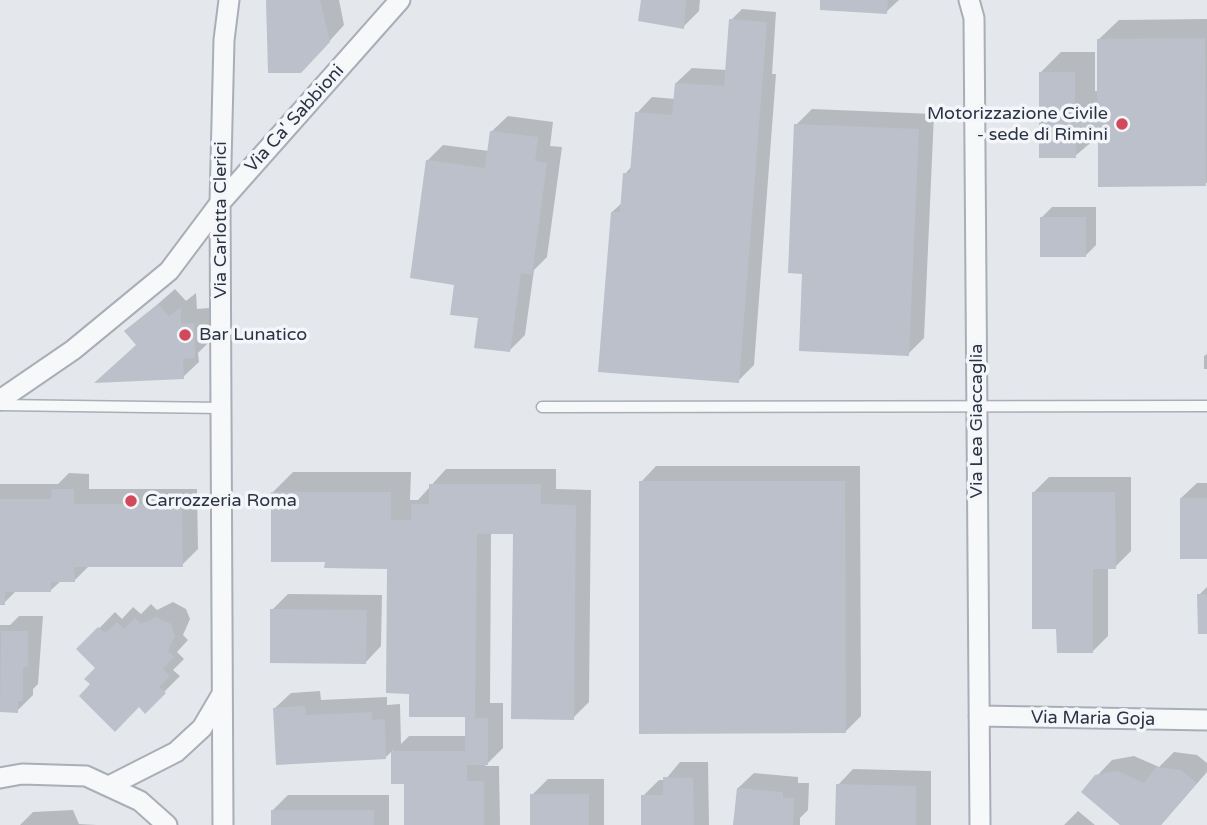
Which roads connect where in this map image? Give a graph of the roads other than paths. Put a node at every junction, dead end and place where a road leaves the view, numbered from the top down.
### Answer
1 (214, 0) edge
2 (229, 0) edge
3 (400, 0) edge
4 (984, 0) edge
5 (972, 9) edge
6 (224, 40) junction
7 (220, 203) junction
8 (0, 400) edge
9 (0, 405) edge
10 (1207, 405) edge
11 (977, 406) junction
12 (542, 407) dead end
13 (221, 408) junction
14 (222, 694) junction
15 (979, 716) junction
16 (1203, 722) edge
17 (0, 778) edge
18 (109, 786) junction
19 (167, 825) edge
20 (223, 825) edge
21 (980, 825) edge

1 - 6 street, Via Carlotta Clerici
2 - 6 street, Via Carlotta Clerici
3 - 7 street, Via Ca' Sabbioni
4 - 5 street, Via Lea Giaccaglia
5 - 11 street, Via Lea Giaccaglia
6 - 7 street, Via Carlotta Clerici
7 - 8 street, Via Ca' Sabbioni
7 - 13 street, Via Carlotta Clerici
9 - 13 lane
10 - 11 lane
11 - 12 lane
11 - 15 street, Via Lea Giaccaglia
13 - 14 street, Via Carlotta Clerici
14 - 18 street
14 - 20 street, Via Carlotta Clerici
15 - 16 street, Via Maria Goja
15 - 21 street, Via Lea Giaccaglia
17 - 18 street
18 - 19 street

